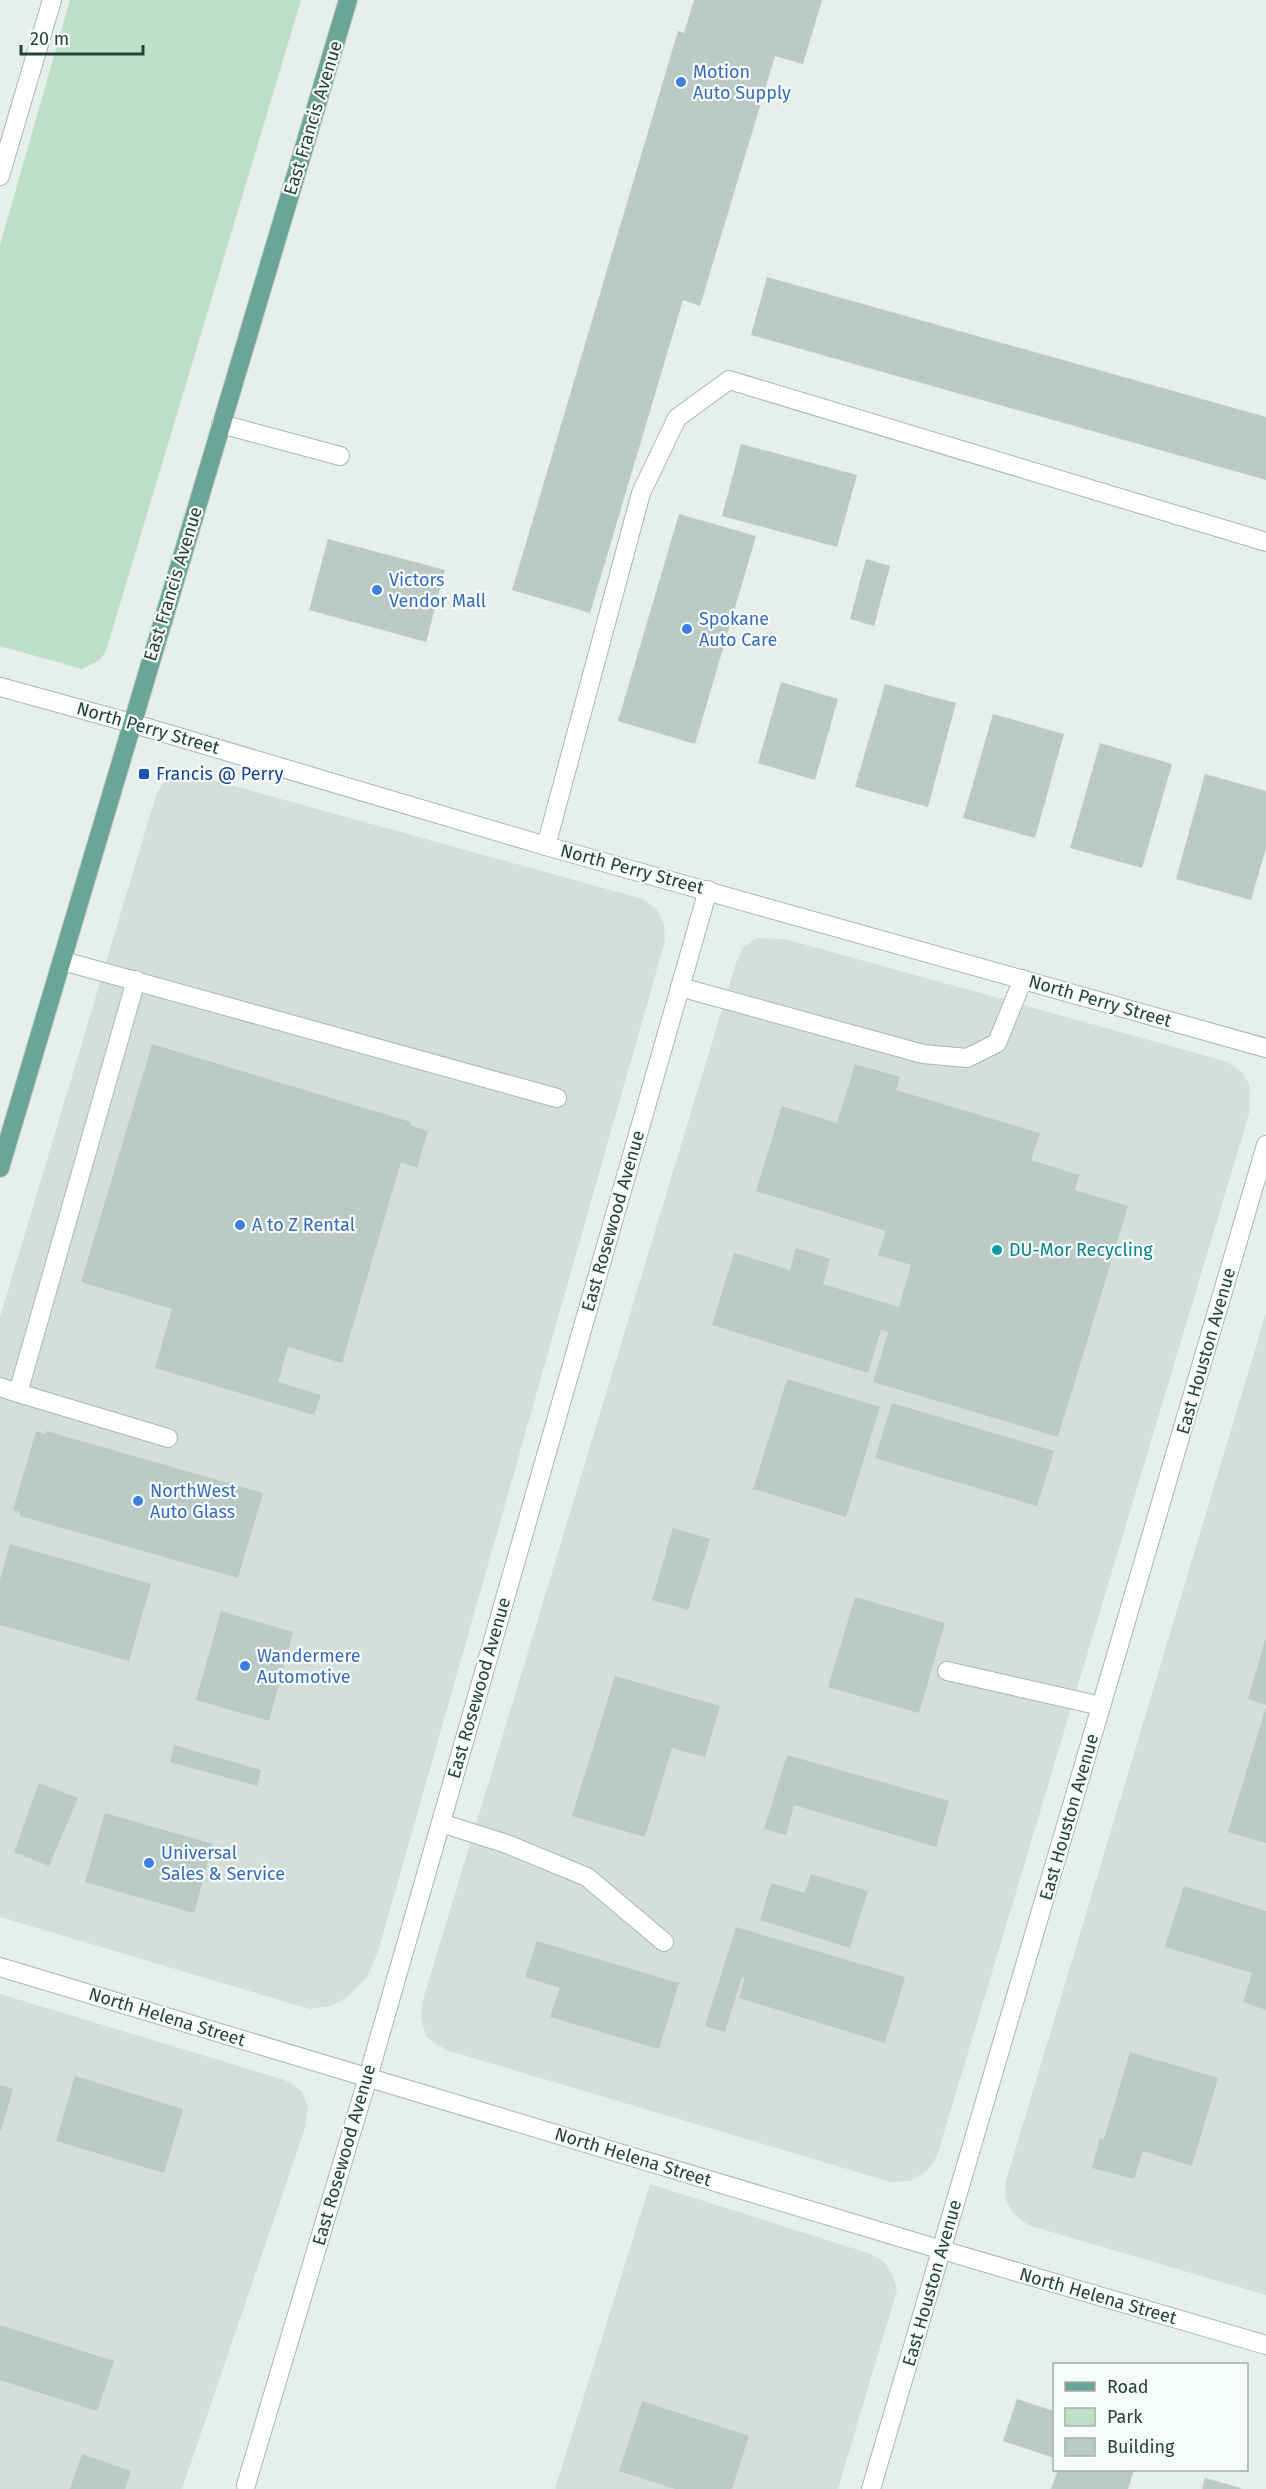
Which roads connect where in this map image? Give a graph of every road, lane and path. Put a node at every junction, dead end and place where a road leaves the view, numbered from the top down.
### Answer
1 (52, 0) edge
2 (348, 0) edge
3 (0, 176) edge
4 (221, 424) junction
5 (340, 456) dead end
6 (1266, 542) edge
7 (0, 687) edge
8 (131, 723) junction
9 (546, 846) junction
10 (708, 890) junction
11 (63, 961) junction
12 (1023, 979) junction
13 (136, 980) junction
14 (680, 987) junction
15 (1266, 1048) edge
16 (557, 1098) dead end
17 (1266, 1145) edge
18 (0, 1168) edge
19 (0, 1387) edge
20 (18, 1393) junction
21 (168, 1438) dead end
22 (947, 1671) dead end
23 (1101, 1706) junction
24 (441, 1823) junction
25 (664, 1942) dead end
26 (0, 1967) edge
27 (368, 2077) junction
28 (942, 2250) junction
29 (1266, 2345) edge
30 (246, 2485) dead end
31 (871, 2489) edge

1 - 3 street
2 - 4 main road, East Francis Avenue
4 - 5 street
4 - 8 main road, East Francis Avenue
6 - 9 street
7 - 8 street, North Perry Street
8 - 9 street, North Perry Street
8 - 11 main road, East Francis Avenue
9 - 10 street, North Perry Street
10 - 12 street, North Perry Street
10 - 14 street, East Rosewood Avenue
11 - 13 street
11 - 18 main road, East Francis Avenue
12 - 14 street
12 - 15 street, North Perry Street
13 - 16 street
13 - 20 street
14 - 24 street, East Rosewood Avenue
17 - 23 street, East Houston Avenue
19 - 20 street
20 - 21 street
22 - 23 street
23 - 28 street, East Houston Avenue
24 - 25 street
24 - 27 street, East Rosewood Avenue
26 - 27 street, North Helena Street
27 - 28 street, North Helena Street
27 - 30 street, East Rosewood Avenue
28 - 29 street, North Helena Street
28 - 31 street, East Houston Avenue

